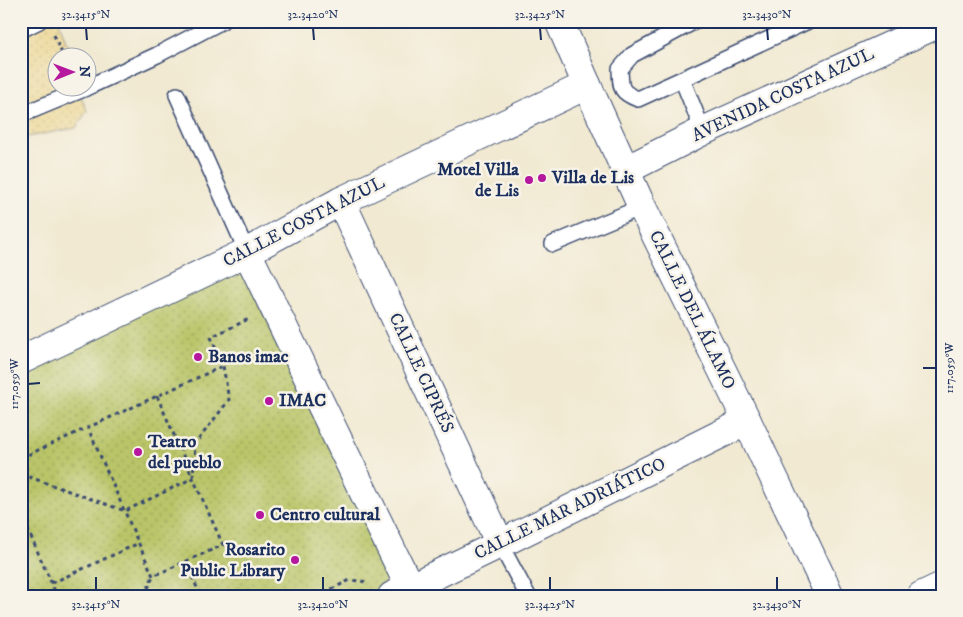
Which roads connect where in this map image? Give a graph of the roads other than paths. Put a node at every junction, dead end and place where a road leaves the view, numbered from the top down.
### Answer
1 (222, 21) edge
2 (559, 21) edge
3 (695, 21) edge
4 (808, 21) edge
5 (942, 22) edge
6 (45, 25) edge
7 (21, 30) edge
8 (682, 79) junction
9 (98, 82) edge
10 (587, 85) junction
11 (177, 95) dead end
12 (61, 98) edge
13 (21, 115) edge
14 (703, 130) junction
15 (626, 170) junction
16 (341, 201) junction
17 (642, 207) junction
18 (553, 244) dead end
19 (248, 252) junction
20 (21, 360) edge
21 (747, 421) junction
22 (500, 544) junction
23 (942, 586) edge
24 (405, 593) edge
25 (528, 596) edge
26 (830, 596) edge
27 (921, 596) edge

1 - 9 lane
2 - 10 street, CALLE DEL ÁLAMO
3 - 8 lane
4 - 8 lane
5 - 14 street, AVENIDA COSTA AZUL
6 - 7 lane
8 - 14 lane
10 - 15 street, CALLE DEL ÁLAMO
10 - 16 street, CALLE COSTA AZUL
11 - 19 lane
12 - 13 lane
14 - 15 street, AVENIDA COSTA AZUL
15 - 17 street, CALLE DEL ÁLAMO
16 - 19 street, CALLE COSTA AZUL
16 - 22 street, CALLE CIPRÉS
17 - 18 lane
17 - 21 street, CALLE DEL ÁLAMO
19 - 20 street, CALLE COSTA AZUL
19 - 24 street
21 - 22 street, CALLE MAR ADRIÁTICO
21 - 26 street, CALLE DEL ÁLAMO
22 - 24 street, CALLE MAR ADRIÁTICO
22 - 25 lane
23 - 27 street

